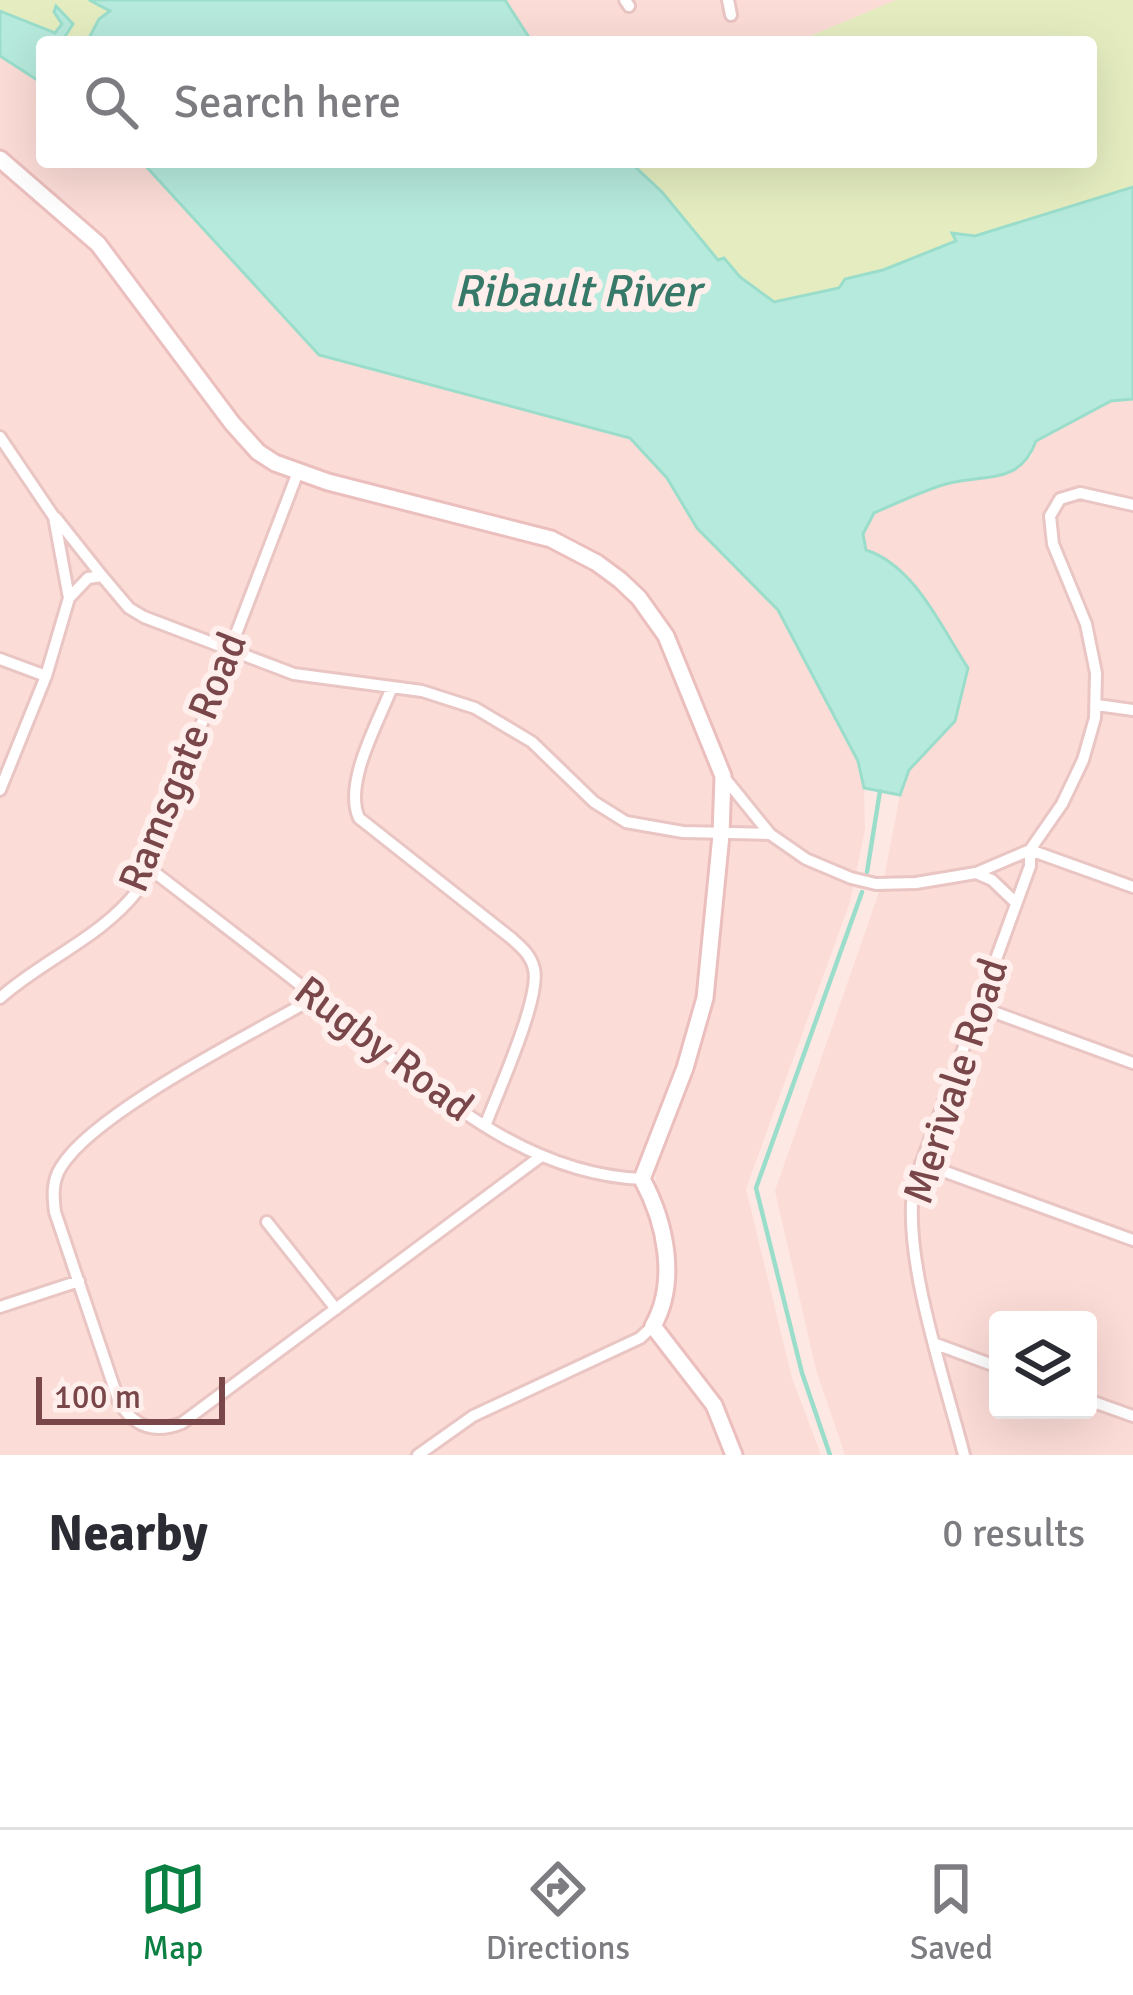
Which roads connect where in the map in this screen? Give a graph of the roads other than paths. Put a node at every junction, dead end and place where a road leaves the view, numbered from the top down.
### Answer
1 (728, 0) edge
2 (730, 15) dead end
3 (0, 158) edge
4 (0, 437) edge
5 (298, 472) junction
6 (1133, 506) edge
7 (53, 515) junction
8 (102, 576) junction
9 (69, 598) junction
10 (229, 650) junction
11 (0, 659) edge
12 (46, 676) junction
13 (392, 686) junction
14 (1096, 705) junction
15 (1133, 710) edge
16 (723, 776) junction
17 (0, 790) edge
18 (770, 834) junction
19 (721, 835) junction
20 (1030, 850) junction
21 (149, 868) junction
22 (976, 873) junction
23 (1133, 887) edge
24 (1016, 902) junction
25 (316, 997) junction
26 (0, 998) edge
27 (980, 1007) junction
28 (1133, 1063) edge
29 (485, 1126) junction
30 (540, 1157) junction
31 (921, 1162) junction
32 (642, 1180) junction
33 (267, 1222) dead end
34 (1133, 1240) edge
35 (79, 1281) junction
36 (0, 1307) edge
37 (336, 1310) junction
38 (653, 1326) junction
39 (936, 1344) junction
40 (989, 1364) edge
41 (1097, 1403) edge
42 (1133, 1416) edge
43 (418, 1455) edge
44 (734, 1455) edge
45 (964, 1455) edge

1 - 2 street
3 - 5 street
4 - 7 street
5 - 10 street, Ramsgate Road
5 - 16 street
6 - 14 street
7 - 8 street
7 - 9 street
8 - 9 street
8 - 10 street
9 - 12 street
10 - 13 street
10 - 21 street, Ramsgate Road
11 - 12 street
12 - 17 street
13 - 19 street
13 - 29 street
14 - 15 street
14 - 20 street, Merivale Road
16 - 18 street
16 - 19 street
18 - 19 street
18 - 22 street
19 - 32 street
20 - 22 street
20 - 23 street
20 - 24 street, Merivale Road
21 - 25 street, Rugby Road
21 - 26 street, Ramsgate Road
22 - 24 street
24 - 27 street, Merivale Road
25 - 29 street, Rugby Road
25 - 35 street
27 - 28 street
27 - 31 street, Merivale Road
29 - 30 street, Rugby Road
30 - 32 street, Rugby Road
30 - 37 street
31 - 34 street
31 - 39 street, Merivale Road
32 - 38 street
33 - 37 street
35 - 36 street
35 - 37 street
38 - 43 street
38 - 44 street
39 - 40 street
39 - 45 street, Merivale Road
41 - 42 street

